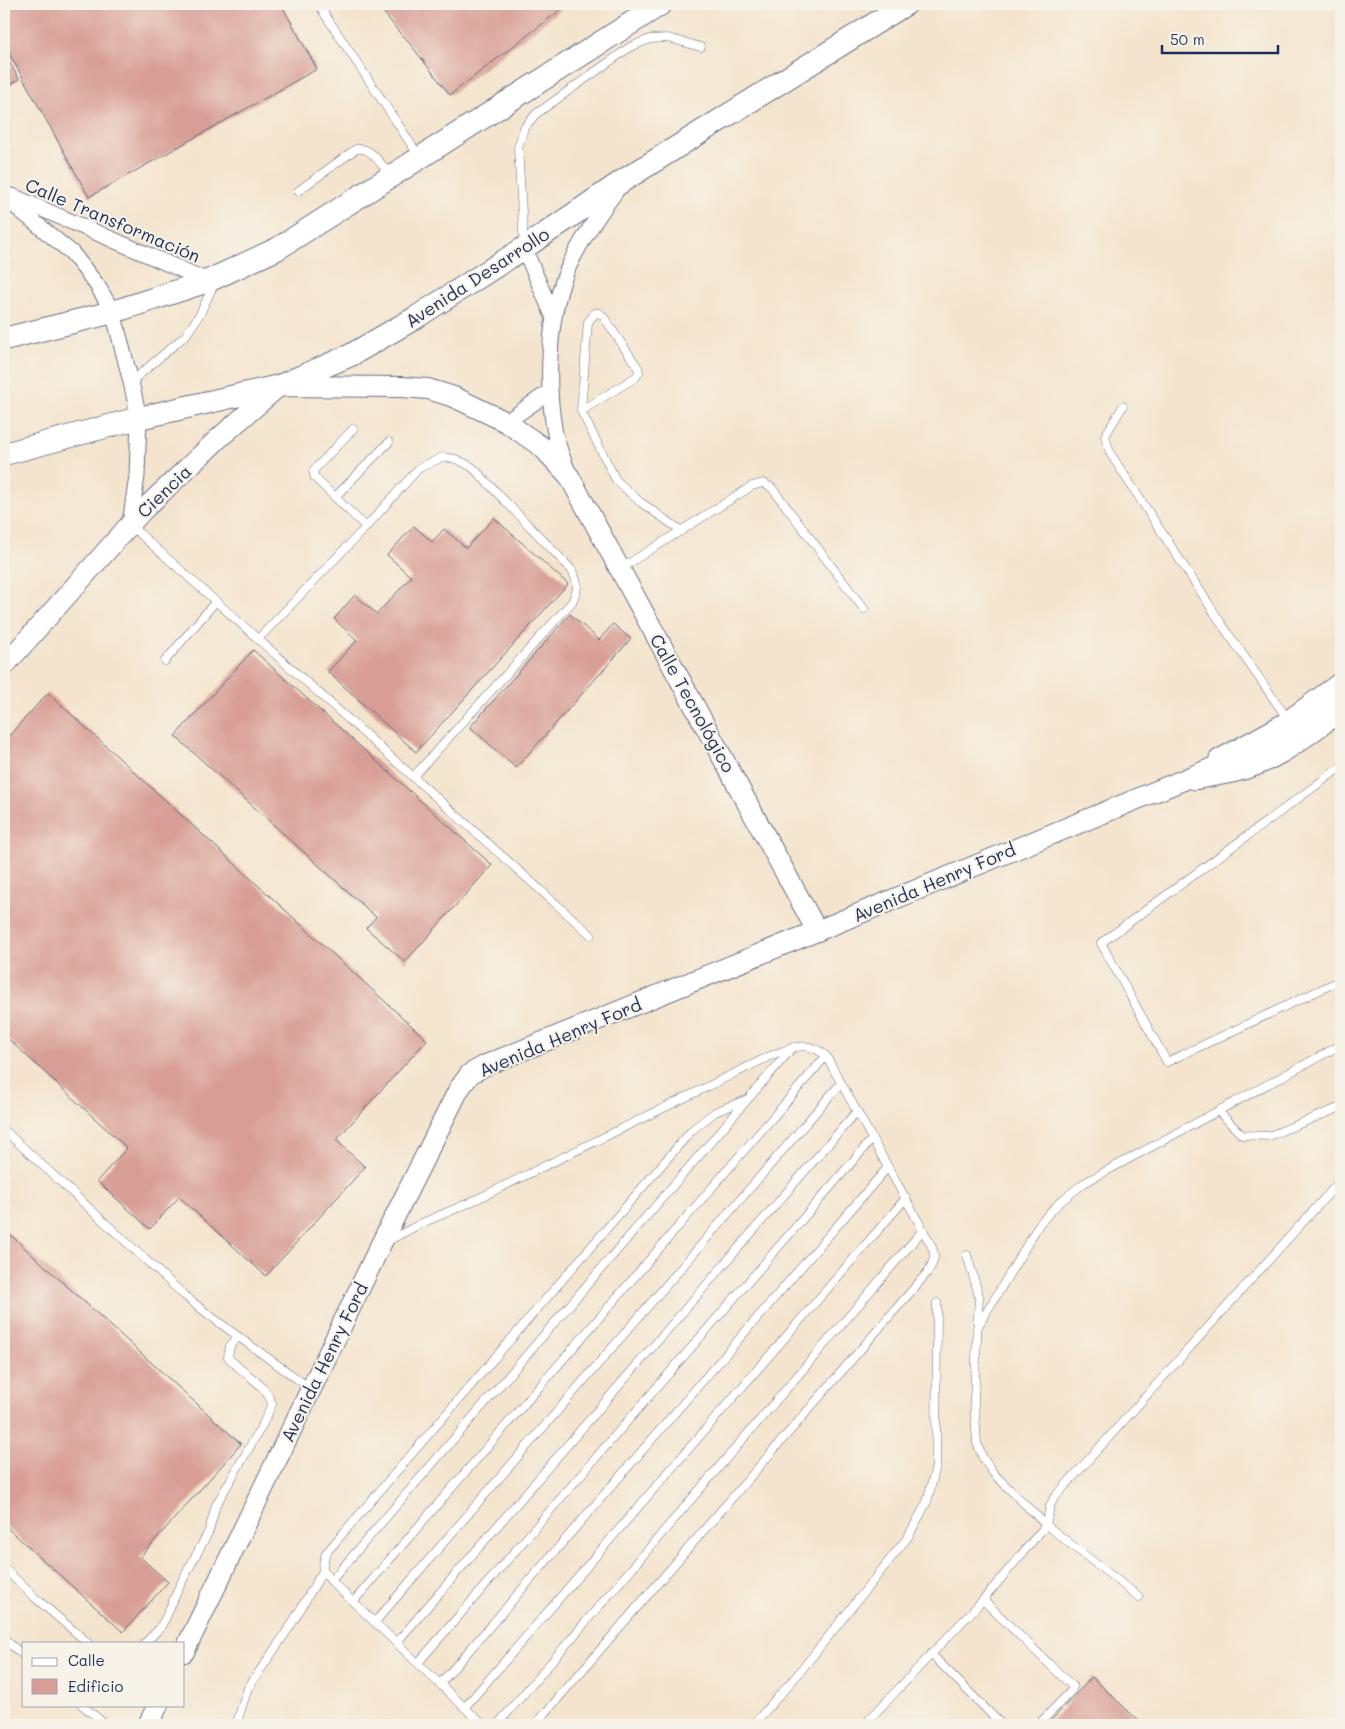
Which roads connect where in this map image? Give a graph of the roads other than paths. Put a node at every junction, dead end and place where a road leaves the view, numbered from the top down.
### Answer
1 (318, 4) edge
2 (661, 4) edge
3 (889, 4) edge
4 (906, 4) edge
5 (870, 26) junction
6 (701, 47) dead end
7 (420, 158) junction
8 (391, 176) junction
9 (624, 180) junction
10 (298, 191) dead end
11 (4, 193) edge
12 (4, 197) edge
13 (524, 248) junction
14 (213, 279) junction
15 (113, 312) junction
16 (553, 316) junction
17 (4, 339) edge
18 (131, 382) junction
19 (279, 386) junction
20 (549, 392) junction
21 (1122, 406) dead end
22 (581, 411) junction
23 (139, 418) junction
24 (506, 422) junction
25 (353, 429) dead end
26 (389, 442) dead end
27 (4, 454) edge
28 (569, 476) junction
29 (335, 497) junction
30 (130, 524) junction
31 (366, 526) junction
32 (682, 531) junction
33 (620, 569) junction
34 (216, 601) junction
35 (864, 609) dead end
36 (258, 639) junction
37 (165, 662) dead end
38 (4, 666) edge
39 (1341, 679) edge
40 (1341, 696) edge
41 (1341, 714) edge
42 (1287, 718) junction
43 (1341, 767) edge
44 (413, 777) junction
45 (1163, 787) junction
46 (817, 931) junction
47 (591, 935) dead end
48 (1341, 980) edge
49 (1341, 1045) edge
50 (792, 1047) junction
51 (826, 1056) junction
52 (841, 1083) junction
53 (746, 1100) junction
54 (1341, 1107) edge
55 (857, 1111) junction
56 (1218, 1111) junction
57 (4, 1130) edge
58 (872, 1139) junction
59 (888, 1167) junction
60 (1341, 1180) edge
61 (906, 1198) junction
62 (923, 1230) junction
63 (380, 1246) junction
64 (967, 1256) dead end
65 (937, 1303) dead end
66 (977, 1328) junction
67 (238, 1337) junction
68 (311, 1390) junction
69 (1046, 1525) junction
70 (4, 1568) edge
71 (323, 1571) junction
72 (331, 1581) junction
73 (1139, 1597) dead end
74 (983, 1600) junction
75 (353, 1602) junction
76 (375, 1622) junction
77 (4, 1639) edge
78 (87, 1642) edge
79 (147, 1642) edge
80 (396, 1643) junction
81 (185, 1650) edge
82 (22, 1654) edge
83 (931, 1654) junction
84 (418, 1663) junction
85 (440, 1684) junction
86 (83, 1706) edge
87 (158, 1706) edge
88 (464, 1707) junction
89 (106, 1725) edge
90 (148, 1725) edge
91 (236, 1725) edge
92 (481, 1725) edge
93 (497, 1725) edge
94 (535, 1725) edge
95 (753, 1725) edge
96 (864, 1725) edge
97 (1002, 1725) edge
98 (1038, 1725) edge

1 - 7 lane
2 - 7 main road
3 - 5 main road
4 - 5 main road, Avenida Desarrollo
5 - 9 main road, Avenida Desarrollo
6 - 13 lane
7 - 8 main road
8 - 10 lane
8 - 14 main road
9 - 13 main road, Avenida Desarrollo
9 - 16 street, Calle Tecnológico
11 - 14 street, Calle Transformación
12 - 15 street, Calle Transformación
13 - 16 street, Calle Tecnológico
13 - 19 main road, Avenida Desarrollo
14 - 15 main road
14 - 18 lane
15 - 17 main road
15 - 18 street, Calle Transformación
16 - 20 street, Calle Tecnológico
18 - 23 street, Ciencia
19 - 23 main road, Avenida Desarrollo
19 - 24 street, Calle Tecnológico
19 - 30 street, Ciencia
20 - 24 street
20 - 28 street, Calle Tecnológico
21 - 42 lane
22 - 22 lane
22 - 32 lane
23 - 27 main road, Avenida Desarrollo
23 - 30 street, Ciencia
24 - 28 street, Calle Tecnológico
25 - 29 lane
26 - 29 lane
28 - 33 street, Calle Tecnológico
29 - 31 lane
30 - 34 lane
30 - 38 street
31 - 36 lane
31 - 44 lane
32 - 33 lane
32 - 35 lane
33 - 46 street, Calle Tecnológico
34 - 36 lane
34 - 37 lane
36 - 44 lane
39 - 42 street, Avenida Henry Ford
40 - 45 street, Avenida Henry Ford
41 - 45 street, Avenida Henry Ford
42 - 45 street, Avenida Henry Ford
43 - 48 lane
44 - 47 lane
45 - 46 street, Avenida Henry Ford
46 - 63 street, Avenida Henry Ford
49 - 56 lane
50 - 51 lane
50 - 53 lane
50 - 63 lane
51 - 52 lane
51 - 75 lane
52 - 55 lane
52 - 76 lane
53 - 71 lane
53 - 72 lane
54 - 56 lane
55 - 58 lane
55 - 80 lane
56 - 66 lane
57 - 67 lane
58 - 59 lane
58 - 84 lane
59 - 61 lane
59 - 85 lane
60 - 69 lane
61 - 62 lane
61 - 88 lane
62 - 93 lane
62 - 94 lane
63 - 68 street, Avenida Henry Ford
64 - 66 lane
65 - 95 lane
66 - 69 lane
67 - 68 lane
67 - 79 lane
68 - 81 street, Avenida Henry Ford
69 - 73 lane
69 - 74 lane
70 - 78 lane
71 - 72 lane
71 - 91 lane
72 - 75 lane
74 - 83 lane
74 - 98 lane
75 - 76 lane
76 - 80 lane
77 - 82 lane
80 - 84 lane
83 - 96 lane
83 - 97 lane
84 - 85 lane
85 - 88 lane
86 - 89 lane
87 - 90 street
88 - 92 lane

